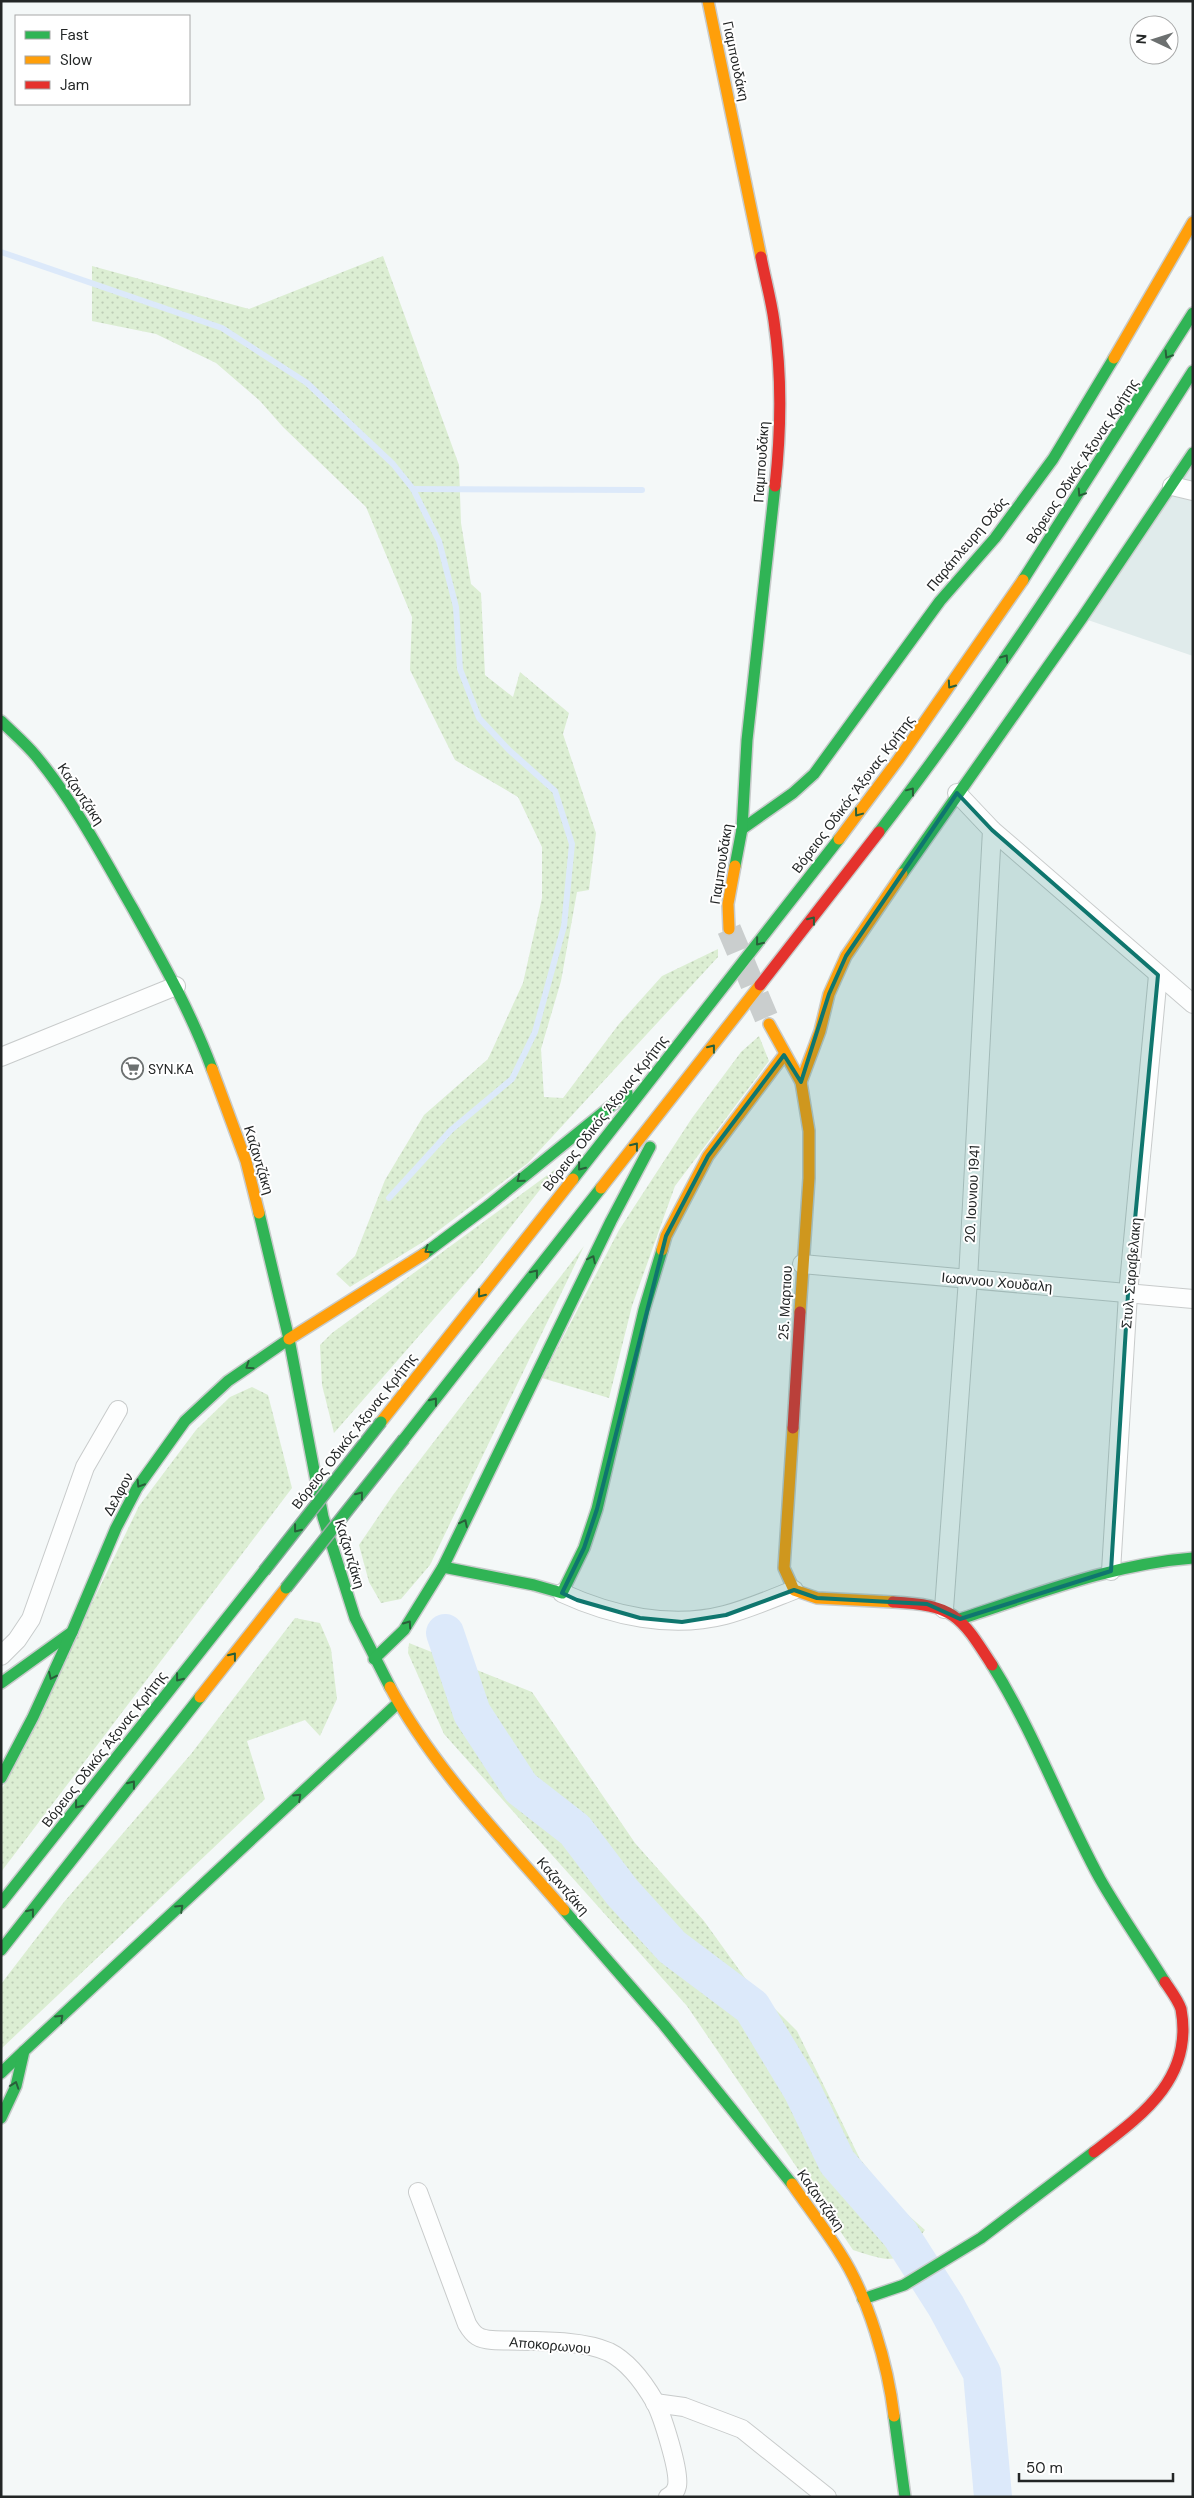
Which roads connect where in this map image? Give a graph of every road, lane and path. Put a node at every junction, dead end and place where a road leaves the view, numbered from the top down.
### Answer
1 (708, 1) edge
2 (1193, 222) edge
3 (1193, 314) edge
4 (1193, 371) edge
5 (1193, 453) edge
6 (1172, 486) junction
7 (1193, 491) edge
8 (1, 721) edge
9 (957, 793) junction
10 (742, 829) junction
11 (992, 830) junction
12 (729, 929) tunnel mouth
13 (1158, 975) junction
14 (176, 986) junction
15 (1193, 1004) edge
16 (769, 1024) tunnel mouth
17 (784, 1055) junction
18 (1, 1057) edge
19 (654, 1073) junction
20 (801, 1082) junction
21 (682, 1086) junction
22 (802, 1264) junction
23 (968, 1279) junction
24 (1128, 1294) junction
25 (1193, 1300) edge
26 (290, 1338) junction
27 (118, 1410) dead end
28 (1193, 1558) edge
29 (443, 1567) junction
30 (1110, 1571) junction
31 (794, 1590) junction
32 (562, 1593) junction
33 (944, 1609) junction
34 (960, 1619) junction
35 (72, 1632) junction
36 (1, 1656) edge
37 (374, 1660) junction
38 (1, 1683) edge
39 (398, 1704) junction
40 (1, 1778) edge
41 (1, 1903) edge
42 (1, 1950) edge
43 (1190, 2041) edge
44 (24, 2051) junction
45 (1, 2073) edge
46 (1, 2118) edge
47 (418, 2192) dead end
48 (863, 2299) junction
49 (655, 2403) junction
50 (668, 2497) edge
51 (827, 2497) edge
52 (905, 2497) edge

1 - 10 main road, Γιαμπουδάκη
2 - 10 main road, Παράπλευρη Οδός
3 -> 19 main road, Βόρειος Οδικός Άξονας Κρήτης
21 -> 4 main road
5 - 6 main road
6 - 7 street
6 - 9 main road
8 - 14 main road, Καζαντζάκη
9 - 11 street
9 - 20 main road
10 - 12 main road, Γιαμπουδάκη
11 - 13 street
11 - 23 street, 20. Ιουνιου 1941
13 - 15 street
13 - 24 street, Στυλ. Σαραβελακη
14 - 18 street
14 - 26 main road, Καζαντζάκη
16 - 17 main road, 25. Μαρτιου
17 - 20 main road, 25. Μαρτιου
17 - 32 main road
19 -> 26 main road, Δελφον
19 -> 41 main road, Βόρειος Οδικός Άξονας Κρήτης, bridge
20 - 22 main road, 25. Μαρτιου
29 -> 21 main road
42 -> 21 main road, bridge
22 - 23 street, Ιωαννου Χουδαλη
22 - 31 main road, 25. Μαρτιου
23 - 24 street, Ιωαννου Χουδαλη
23 - 33 street, 20. Ιουνιου 1941
24 - 25 street, Ιωαννου Χουδαλη
24 - 30 street, Στυλ. Σαραβελακη
26 -> 35 main road, Δελφον
26 - 37 main road, Καζαντζάκη
27 - 36 street
28 - 30 main road
29 - 32 main road
37 -> 29 main road
30 - 34 main road
31 - 32 street
31 - 33 main road
33 - 34 main road
34 - 43 main road
35 - 38 main road
35 -> 40 main road, Δελφον
37 - 39 main road, Καζαντζάκη
44 -> 39 main road
39 - 48 main road, Καζαντζάκη
43 - 48 main road
44 - 45 main road
46 -> 44 main road
47 - 49 street, Αποκορωνου
48 - 52 main road, Καζαντζάκη
49 - 50 street, Αποκορωνου
49 - 51 street

